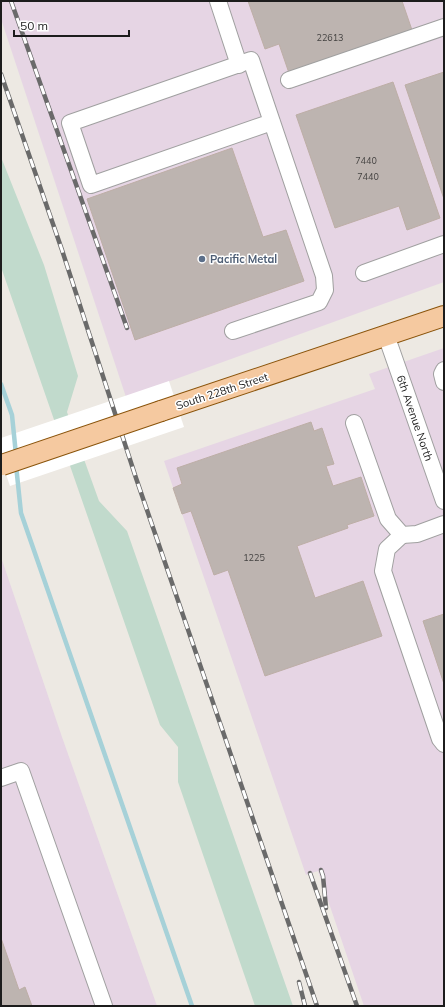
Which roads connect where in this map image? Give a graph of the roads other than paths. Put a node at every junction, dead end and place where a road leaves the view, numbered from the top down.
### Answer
1 (218, 1) edge
2 (444, 27) edge
3 (239, 65) junction
4 (289, 80) dead end
5 (272, 122) junction
6 (444, 244) edge
7 (364, 273) dead end
8 (444, 316) edge
9 (233, 332) dead end
10 (386, 336) junction
11 (444, 370) edge
12 (444, 382) edge
13 (354, 424) dead end
14 (2, 466) edge
15 (444, 501) edge
16 (444, 524) edge
17 (402, 535) junction
18 (444, 744) edge
19 (1, 778) edge
20 (104, 1006) edge

1 - 3 street
2 - 4 street
3 - 5 street
3 - 5 street
5 - 9 street
6 - 7 street
8 - 10 main road, South 228th Street
10 - 14 main road, South 228th Street, bridge
10 - 15 street, 6th Avenue North
11 - 12 street
13 - 17 street
16 - 17 street
17 - 18 street
19 - 20 street

